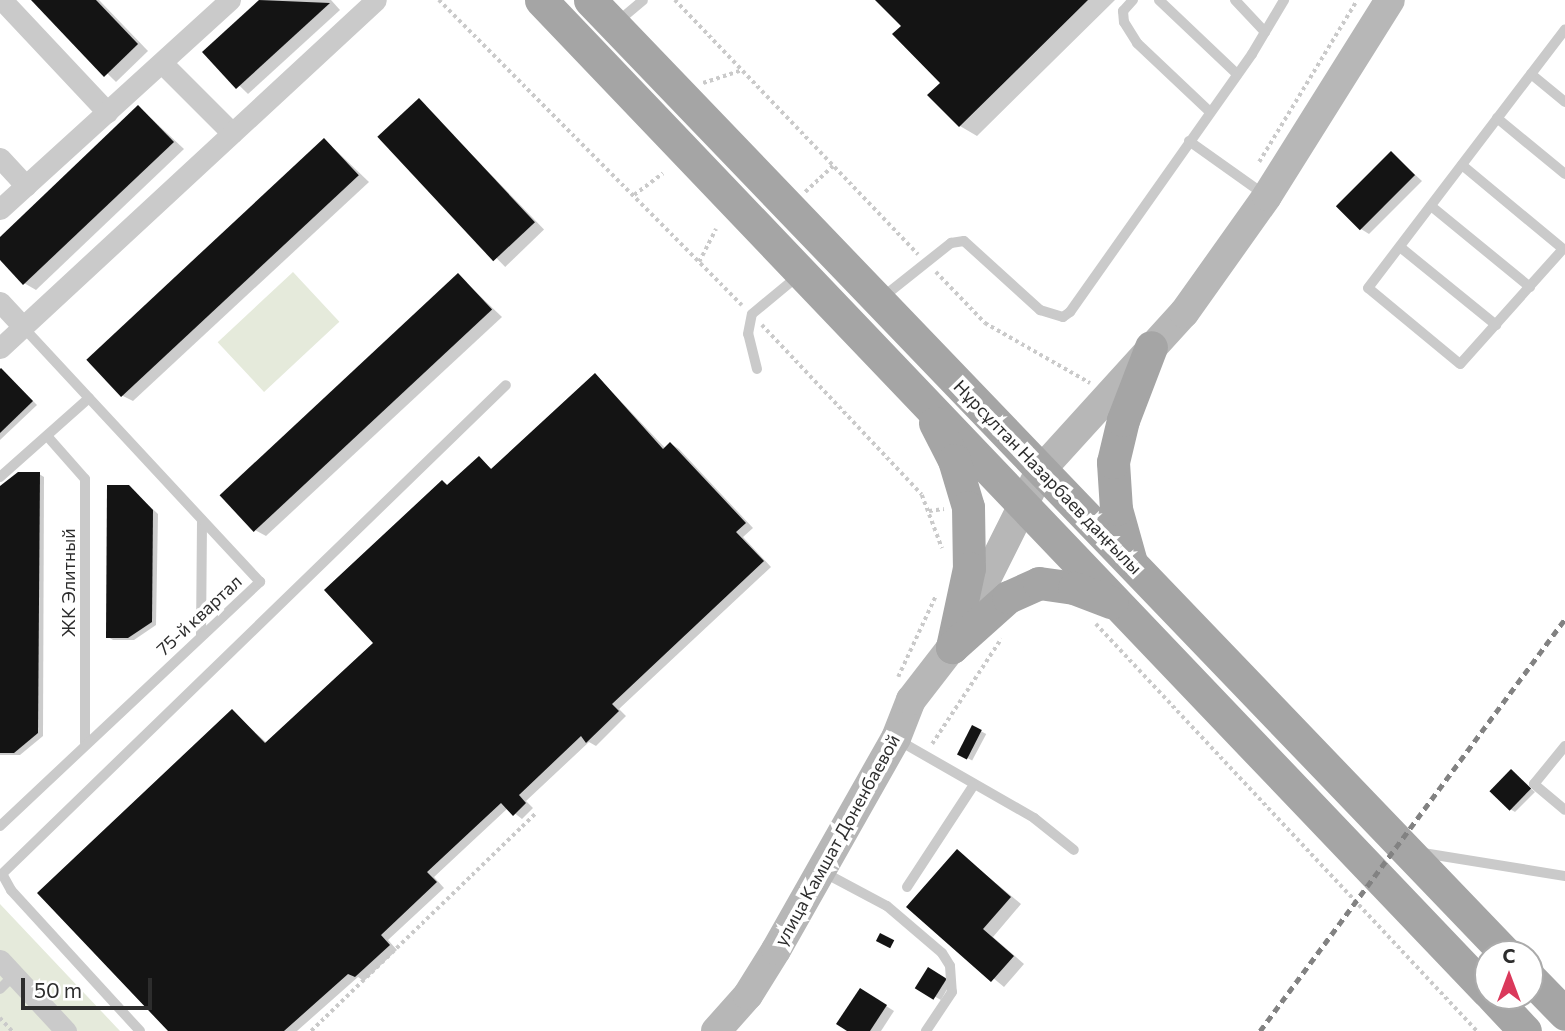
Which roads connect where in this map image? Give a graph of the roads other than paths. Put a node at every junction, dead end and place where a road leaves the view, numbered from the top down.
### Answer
1 (2, 0) edge
2 (230, 0) edge
3 (376, 0) edge
4 (541, 0) edge
5 (590, 0) edge
6 (643, 0) edge
7 (1133, 0) edge
8 (1159, 0) edge
9 (1235, 0) edge
10 (1284, 0) edge
11 (1390, 0) edge
12 (614, 25) junction
13 (1565, 29) edge
14 (1265, 32) junction
15 (162, 62) junction
16 (1237, 74) junction
17 (1531, 74) junction
18 (1565, 102) edge
19 (107, 112) junction
20 (1210, 112) junction
21 (1497, 118) junction
22 (232, 133) junction
23 (1189, 141) junction
24 (0, 158) edge
25 (1462, 165) junction
26 (1565, 174) edge
27 (26, 186) junction
28 (1257, 189) junction
29 (1431, 206) junction
30 (0, 209) edge
31 (1400, 247) junction
32 (803, 272) junction
33 (1530, 287) junction
34 (877, 301) junction
35 (0, 302) edge
36 (1496, 325) junction
37 (23, 327) junction
38 (1151, 347) junction
39 (0, 348) edge
40 (757, 369) dead end
41 (506, 384) dead end
42 (923, 397) junction
43 (89, 398) junction
44 (48, 437) junction
45 (1040, 471) junction
46 (0, 477) edge
47 (1023, 500) junction
48 (202, 520) junction
49 (1131, 561) junction
50 (1103, 611) junction
51 (201, 636) junction
52 (952, 647) junction
53 (896, 738) junction
54 (85, 743) junction
55 (1565, 746) edge
56 (973, 786) junction
57 (1565, 810) edge
58 (0, 826) edge
59 (1074, 850) dead end
60 (1405, 851) junction
61 (821, 871) junction
62 (1, 875) edge
63 (1565, 876) edge
64 (907, 887) dead end
65 (1492, 940) edge
66 (5, 974) edge
67 (1474, 978) edge
68 (1544, 992) edge
69 (1505, 1010) edge
70 (1565, 1014) edge
71 (66, 1031) edge
72 (140, 1031) edge
73 (716, 1031) edge
74 (926, 1031) edge
75 (1525, 1031) edge

1 - 19 street
2 - 15 street
3 - 22 street
4 - 32 main road
5 - 12 main road, Нұрсұлтан Назарбаев даңғылы
6 - 12 lane
7 - 20 lane
8 - 16 lane
9 - 14 lane
10 - 14 lane
11 - 28 street, улица Камшат Доненбаевой
12 - 34 main road, Нұрсұлтан Назарбаев даңғылы
13 - 17 lane
14 - 16 lane
15 - 19 street
15 - 22 street
16 - 20 lane
17 - 18 lane
17 - 21 lane
19 - 27 street
20 - 23 lane
21 - 25 lane
21 - 26 lane
22 - 37 street
23 - 28 lane
23 - 34 lane
24 - 27 street
25 - 29 lane
25 - 33 lane
27 - 30 street
28 - 38 street, улица Камшат Доненбаевой
29 - 31 lane
29 - 33 lane
31 - 36 lane
31 - 36 lane
32 - 40 lane
32 - 42 main road
33 - 36 lane
34 - 45 main road, Нұрсұлтан Назарбаев даңғылы
35 - 37 street
37 - 39 street
37 - 43 lane, 75-й квартал
38 - 45 street, улица Камшат Доненбаевой
38 - 49 main road
41 - 62 lane
42 - 47 main road, Нұрсұлтан Назарбаев даңғылы
42 - 52 main road
43 - 44 lane
43 - 48 lane, 75-й квартал
44 - 46 lane
44 - 54 lane, ЖК Элитный
45 - 47 street, улица Камшат Доненбаевой
45 - 49 main road, Нұрсұлтан Назарбаев даңғылы
47 - 50 main road, Нұрсұлтан Назарбаев даңғылы
47 - 52 street, улица Камшат Доненбаевой
48 - 51 lane
48 - 51 lane, 75-й квартал
49 - 60 main road, Нұрсұлтан Назарбаев даңғылы
50 - 52 main road
50 - 67 main road, Нұрсұлтан Назарбаев даңғылы
51 - 54 lane, 75-й квартал
52 - 53 street, улица Камшат Доненбаевой
53 - 56 lane
53 - 61 street, улица Камшат Доненбаевой
54 - 58 lane, 75-й квартал
55 - 57 lane
56 - 59 lane
56 - 64 lane
60 - 63 lane
60 - 65 main road, Нұрсұлтан Назарбаев даңғылы
61 - 73 street, улица Камшат Доненбаевой
61 - 74 lane
62 - 72 lane
66 - 71 street
68 - 70 main road
69 - 75 main road

